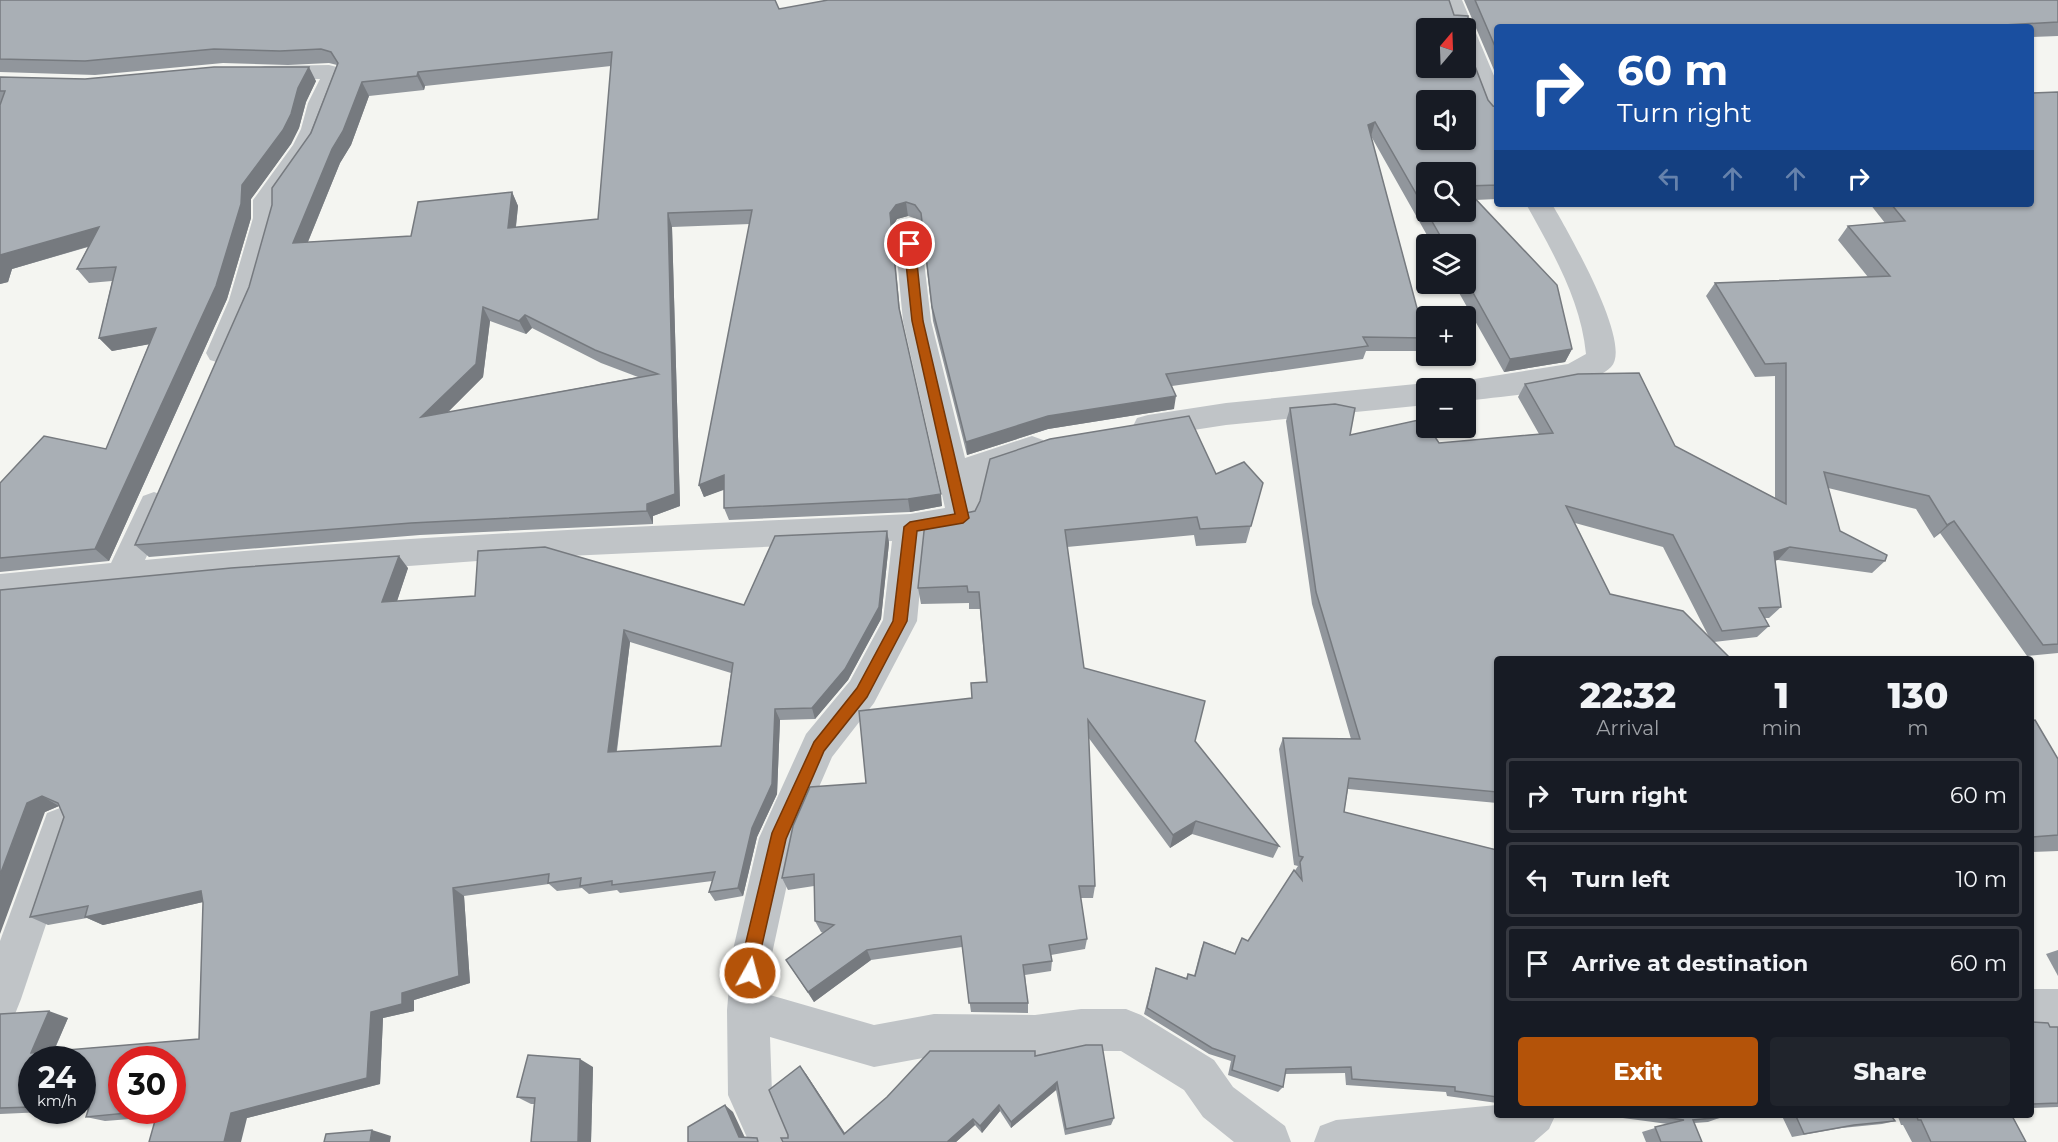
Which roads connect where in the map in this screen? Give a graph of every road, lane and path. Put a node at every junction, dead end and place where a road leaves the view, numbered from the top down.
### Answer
1 (1451, 0) edge
2 (1459, 18) edge
3 (1476, 59) edge
4 (243, 73) edge
5 (1494, 105) edge
6 (1541, 207) edge
7 (907, 227) dead end
8 (210, 375) edge
9 (1476, 389) edge
10 (1416, 395) edge
11 (1122, 430) edge
12 (1058, 442) edge
13 (164, 482) edge
14 (963, 518) junction
15 (910, 527) junction
16 (122, 577) junction
17 (0, 588) edge
18 (60, 826) edge
19 (0, 999) edge
20 (748, 1010) junction
21 (2034, 1010) edge
22 (2058, 1010) edge
23 (1530, 1118) edge
24 (771, 1142) edge
25 (1269, 1142) edge
26 (1336, 1142) edge

1 - 2 street
3 - 5 street
4 - 8 street
6 - 9 street
7 - 14 street
10 - 11 street
12 - 14 street
13 - 16 street
14 - 15 street
15 - 16 street
15 - 20 street
16 - 17 street
18 - 19 street
20 - 24 street
20 - 25 street
21 - 22 street
23 - 26 street

